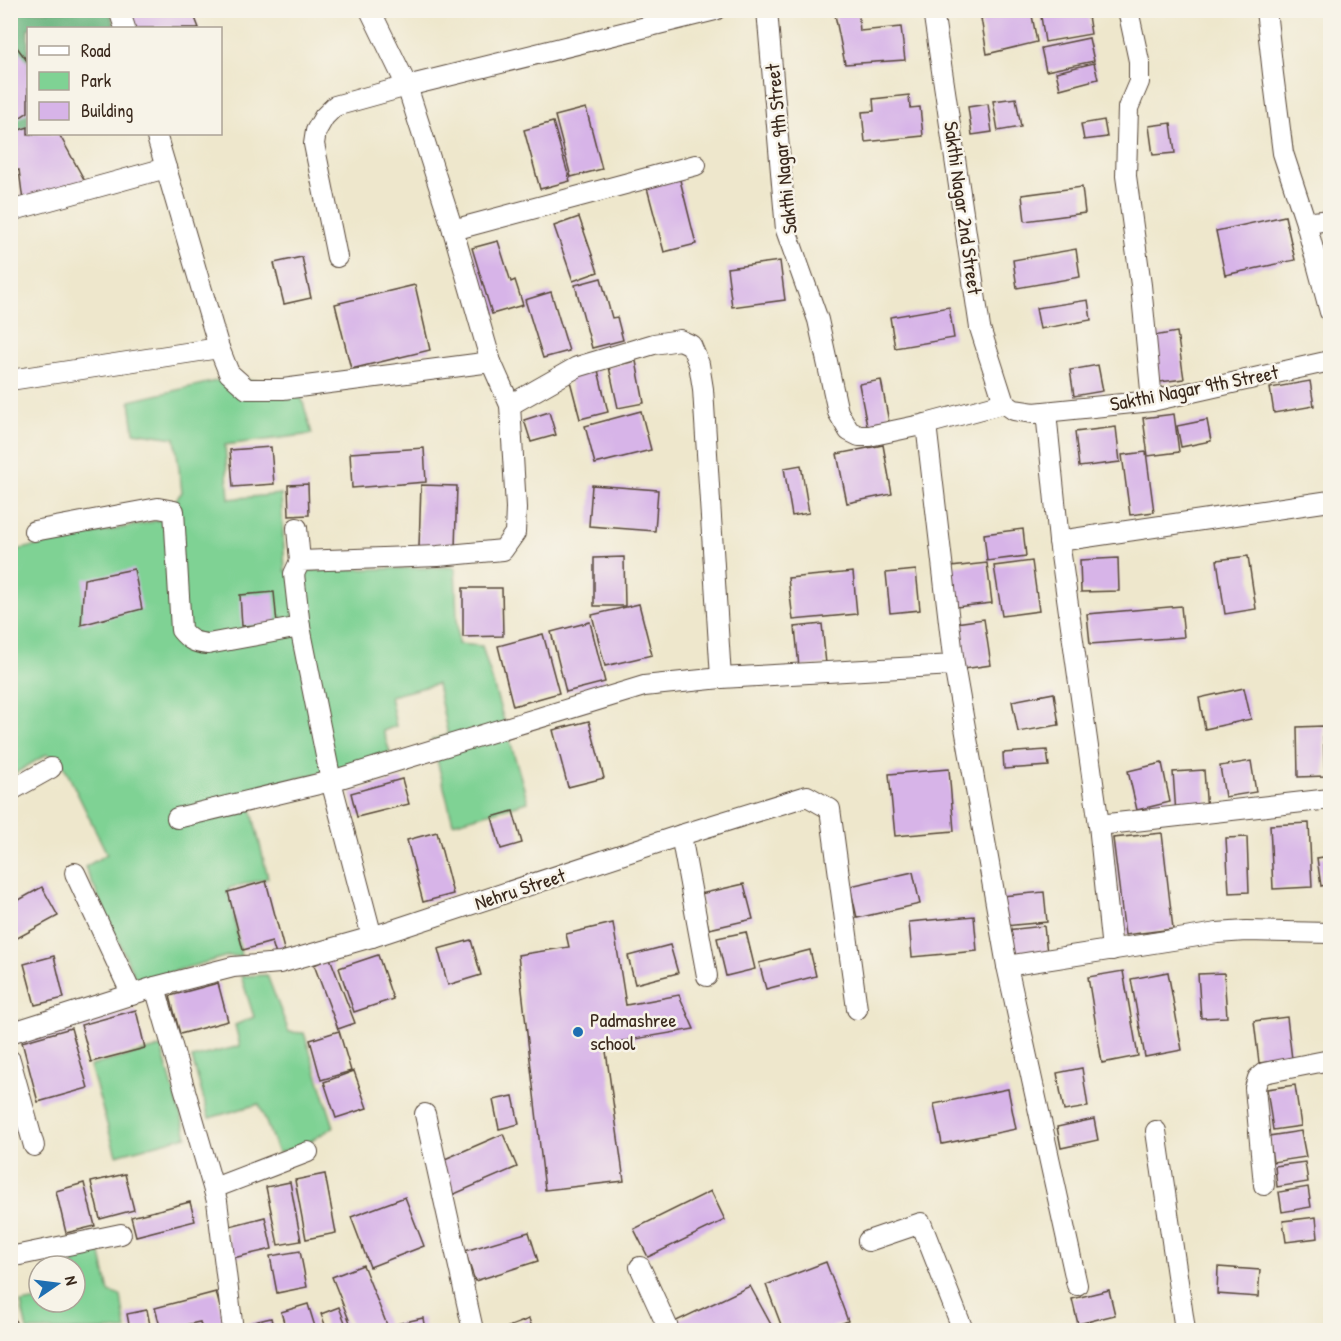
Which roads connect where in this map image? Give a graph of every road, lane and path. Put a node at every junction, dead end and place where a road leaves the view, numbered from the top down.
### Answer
1 (119, 10) edge
2 (370, 10) edge
3 (715, 10) edge
4 (767, 10) edge
5 (933, 10) edge
6 (1128, 10) edge
7 (1266, 10) edge
8 (125, 27) edge
9 (407, 86) junction
10 (156, 135) edge
11 (696, 165) dead end
12 (166, 168) junction
13 (10, 212) edge
14 (1330, 220) edge
15 (1306, 224) junction
16 (453, 230) junction
17 (337, 257) dead end
18 (1330, 312) edge
19 (219, 348) junction
20 (1330, 361) edge
21 (491, 362) junction
22 (10, 380) edge
23 (1152, 401) junction
24 (1004, 403) junction
25 (510, 405) junction
26 (1046, 412) junction
27 (926, 424) junction
28 (1330, 501) edge
29 (297, 528) dead end
30 (34, 531) dead end
31 (1059, 541) junction
32 (300, 561) junction
33 (300, 627) junction
34 (954, 665) junction
35 (721, 678) junction
36 (51, 768) dead end
37 (331, 781) junction
38 (10, 791) edge
39 (1330, 799) edge
40 (177, 818) dead end
41 (1099, 825) junction
42 (681, 835) junction
43 (75, 873) dead end
44 (1330, 933) edge
45 (372, 937) junction
46 (1112, 950) junction
47 (1007, 966) junction
48 (707, 975) dead end
49 (154, 987) junction
50 (132, 995) junction
51 (857, 1009) dead end
52 (10, 1033) edge
53 (10, 1060) edge
54 (1330, 1060) edge
55 (425, 1114) dead end
56 (1156, 1131) dead end
57 (34, 1146) dead end
58 (308, 1152) dead end
59 (1264, 1185) dead end
60 (214, 1188) junction
61 (121, 1234) dead end
62 (868, 1241) dead end
63 (10, 1257) edge
64 (640, 1267) dead end
65 (1077, 1285) dead end
66 (233, 1330) edge
67 (473, 1330) edge
68 (669, 1330) edge
69 (963, 1330) edge
70 (1185, 1330) edge

1 - 8 street
2 - 9 street
3 - 9 street
4 - 27 street, Sakthi Nagar 9th Street
5 - 24 street, Sakthi Nagar 2nd Street
6 - 23 street
7 - 15 street
9 - 16 street
9 - 17 street
10 - 12 street
11 - 16 street
12 - 13 street
12 - 19 street
14 - 15 street
15 - 18 street
16 - 21 street
19 - 21 street
19 - 22 street
20 - 23 street, Sakthi Nagar 9th Street
21 - 25 street
23 - 26 street, Sakthi Nagar 9th Street
24 - 26 street, Sakthi Nagar 9th Street
24 - 27 street, Sakthi Nagar 9th Street
25 - 32 street
25 - 35 street
26 - 31 street
27 - 34 street
28 - 31 street
29 - 32 street
30 - 33 street
31 - 41 street
32 - 33 street
33 - 37 street
34 - 35 street
34 - 47 street
35 - 37 street
36 - 38 street
37 - 40 street
37 - 45 street
39 - 41 street
41 - 46 street
42 - 45 street, Nehru Street
42 - 48 street
42 - 51 street, Nehru Street
43 - 50 street
44 - 46 street
45 - 49 street, Nehru Street
46 - 47 street
47 - 65 street
49 - 50 street, Nehru Street
49 - 60 street
50 - 52 street, Nehru Street
53 - 57 street
54 - 59 street
55 - 67 street
56 - 70 street
58 - 60 street
60 - 66 street
61 - 63 street
62 - 69 street
64 - 68 street

